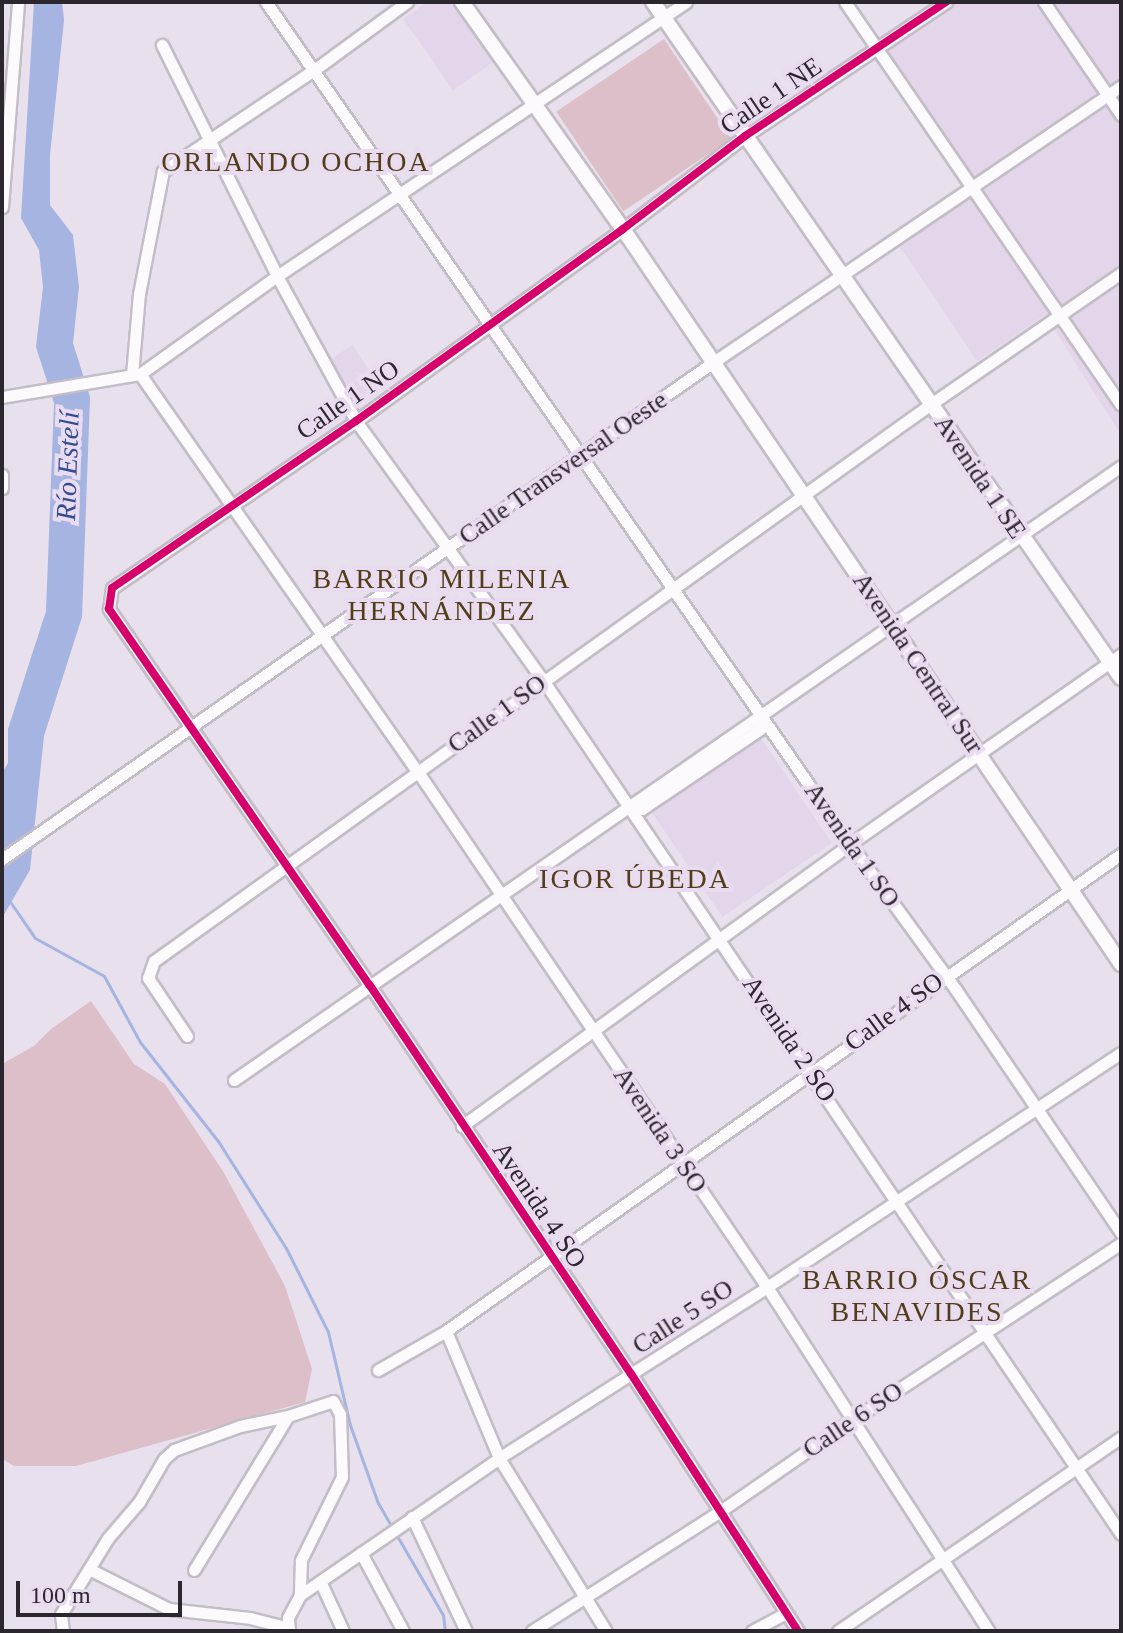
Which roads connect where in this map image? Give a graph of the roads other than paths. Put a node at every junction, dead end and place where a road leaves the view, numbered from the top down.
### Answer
1 (18, 2) edge
2 (266, 2) edge
3 (407, 2) edge
4 (462, 2) edge
5 (653, 2) edge
6 (686, 2) edge
7 (845, 2) edge
8 (946, 2) edge
9 (1044, 2) edge
10 (664, 17) junction
11 (162, 45) dead end
12 (877, 49) junction
13 (314, 70) junction
14 (1121, 86) edge
15 (7, 88) edge
16 (1107, 96) junction
17 (535, 105) junction
18 (1121, 115) edge
19 (745, 136) junction
20 (211, 142) junction
21 (972, 189) junction
22 (398, 195) junction
23 (2, 207) edge
24 (623, 229) junction
25 (1121, 273) edge
26 (841, 275) junction
27 (277, 276) junction
28 (1061, 316) junction
29 (488, 325) junction
30 (712, 363) junction
31 (136, 374) junction
32 (2, 397) edge
33 (931, 404) junction
34 (1121, 405) edge
35 (356, 421) junction
36 (582, 457) junction
37 (1121, 466) edge
38 (2, 475) edge
39 (2, 488) edge
40 (804, 496) junction
41 (232, 507) junction
42 (1021, 537) junction
43 (449, 548) junction
44 (674, 589) junction
45 (109, 609) joint
46 (893, 626) junction
47 (320, 636) junction
48 (1115, 658) edge
49 (1121, 678) edge
50 (543, 680) junction
51 (763, 717) junction
52 (189, 726) junction
53 (981, 755) junction
54 (418, 772) junction
55 (630, 809) junction
56 (850, 844) junction
57 (1121, 854) edge
58 (2, 859) edge
59 (287, 865) junction
60 (1070, 890) junction
61 (501, 897) junction
62 (720, 938) junction
63 (1121, 964) edge
64 (946, 975) junction
65 (370, 986) junction
66 (593, 1030) junction
67 (187, 1036) dead end
68 (1121, 1053) edge
69 (811, 1072) junction
70 (234, 1080) dead end
71 (1037, 1108) junction
72 (462, 1126) junction
73 (683, 1163) junction
74 (898, 1200) junction
75 (1121, 1233) edge
76 (1121, 1243) edge
77 (550, 1258) junction
78 (767, 1287) junction
79 (446, 1331) junction
80 (985, 1332) junction
81 (378, 1370) dead end
82 (631, 1374) junction
83 (288, 1416) junction
84 (852, 1420) junction
85 (1121, 1437) edge
86 (499, 1458) junction
87 (1077, 1467) junction
88 (719, 1512) junction
89 (412, 1517) junction
90 (1121, 1534) edge
91 (361, 1553) junction
92 (942, 1560) junction
93 (89, 1569) junction
94 (194, 1570) dead end
95 (321, 1583) junction
96 (300, 1595) junction
97 (586, 1597) junction
98 (786, 1613) junction
99 (287, 1629) edge
100 (63, 1631) edge
101 (269, 1631) edge
102 (343, 1631) edge
103 (403, 1631) edge
104 (466, 1631) edge
105 (532, 1631) edge
106 (606, 1631) edge
107 (752, 1631) edge
108 (798, 1631) edge
109 (838, 1631) edge
110 (989, 1631) edge

1 - 15 street
2 - 13 street, Avenida 1 SO
3 - 13 street
4 - 17 street, Avenida Central Sur
5 - 10 street, Avenida 1 SE
6 - 10 street
7 - 12 street
8 - 12 street, Calle 1 NE
9 - 16 street
10 - 17 street
10 - 19 street, Avenida 1 SE
11 - 20 street, Avenida 2 SO
12 - 19 street, Calle 1 NE
12 - 21 street
13 - 20 street
13 - 22 street, Avenida 1 SO
14 - 16 street, Calle Transversal Oeste
15 - 23 street
16 - 18 street
16 - 21 street, Calle Transversal Oeste
17 - 22 street
17 - 24 street, Avenida Central Sur
19 - 24 street, Calle 1 NE
19 - 26 street, Avenida 1 SE
20 - 27 street, Avenida 2 SO
20 - 31 street
21 - 26 street, Calle Transversal Oeste
21 - 28 street
22 - 27 street
22 - 29 street, Avenida 1 SO
24 - 29 street, Calle 1 NO
24 - 30 street, Avenida Central Sur
25 - 28 street, Calle 1 SO
26 - 30 street, Calle Transversal Oeste
26 - 33 street, Avenida 1 SE
27 - 31 street
27 - 35 street, Avenida 2 SO
28 - 33 street, Calle 1 SO
28 - 34 street
29 - 35 street, Calle 1 NO
29 - 36 street, Avenida 1 SO
30 - 36 street, Calle Transversal Oeste
30 - 40 street, Avenida Central Sur
31 - 32 street
31 - 41 street, Avenida 3 SO
33 - 40 street, Calle 1 SO
33 - 42 street, Avenida 1 SE
35 - 41 street, Calle 1 NO
35 - 43 street, Avenida 2 SO
36 - 43 street, Calle Transversal Oeste
36 - 44 street, Avenida 1 SO
37 - 42 street
38 - 39 street
40 - 44 street, Calle 1 SO
40 - 46 street, Avenida Central Sur
41 - 45 street, Calle 1 NO
41 - 47 street, Avenida 3 SO
42 - 46 street
42 - 48 street, Avenida 1 SE
43 - 47 street, Calle Transversal Oeste
43 - 50 street, Avenida 2 SO
44 - 50 street, Calle 1 SO
44 - 51 street, Avenida 1 SO
45 - 52 street, Avenida 4 SO
46 - 51 street
46 - 53 street, Avenida Central Sur
47 - 52 street, Calle Transversal Oeste
47 - 54 street, Avenida 3 SO
48 - 49 street, Avenida 1 SE
48 - 53 street
50 - 54 street, Calle 1 SO
50 - 55 street, Avenida 2 SO
51 - 55 street
51 - 56 street, Avenida 1 SO
52 - 58 street, Calle Transversal Oeste
52 - 59 street, Avenida 4 SO
53 - 56 street
53 - 60 street, Avenida Central Sur
54 - 59 street, Calle 1 SO
54 - 61 street, Avenida 3 SO
55 - 61 street
55 - 62 street, Avenida 2 SO
56 - 62 street
56 - 64 street, Avenida 1 SO
57 - 60 street, Calle 4 SO
59 - 65 street, Avenida 4 SO
59 - 67 street, Calle 1 SO
60 - 63 street, Avenida Central Sur
60 - 64 street, Calle 4 SO
61 - 65 street
61 - 66 street, Avenida 3 SO
62 - 66 street
62 - 69 street, Avenida 2 SO
64 - 69 street, Calle 4 SO
64 - 71 street, Avenida 1 SO
65 - 70 street
65 - 72 street, Avenida 4 SO
66 - 72 street
66 - 73 street, Avenida 3 SO
68 - 71 street, Calle 5 SO
69 - 73 street, Calle 4 SO
69 - 74 street, Avenida 2 SO
71 - 74 street, Calle 5 SO
71 - 75 street, Avenida 1 SO
72 - 77 street, Avenida 4 SO
73 - 77 street, Calle 4 SO
73 - 78 street, Avenida 3 SO
74 - 78 street, Calle 5 SO
74 - 80 street, Avenida 2 SO
76 - 80 street, Calle 6 SO
77 - 79 street, Calle 4 SO
77 - 82 street, Avenida 4 SO
78 - 82 street, Calle 5 SO
78 - 84 street, Avenida 3 SO
79 - 81 street, Calle 4 SO
79 - 86 street
80 - 84 street, Calle 6 SO
80 - 87 street, Avenida 2 SO
82 - 86 street, Calle 5 SO
82 - 88 street, Avenida 4 SO
83 - 93 street
83 - 94 street
83 - 96 street
84 - 88 street, Calle 6 SO
84 - 92 street, Avenida 3 SO
85 - 87 street
86 - 89 street, Calle 5 SO
86 - 97 street
87 - 90 street, Avenida 2 SO
87 - 92 street
88 - 97 street, Calle 6 SO
88 - 98 street, Avenida 4 SO
89 - 91 street, Calle 5 SO
89 - 104 street
91 - 95 street, Calle 5 SO
91 - 103 street
92 - 109 street
92 - 110 street, Avenida 3 SO
93 - 99 street
93 - 100 street
95 - 96 street, Calle 5 SO
95 - 102 street
96 - 99 street
97 - 105 street, Calle 6 SO
97 - 106 street
98 - 107 street
98 - 108 street, Avenida 4 SO
99 - 101 street

